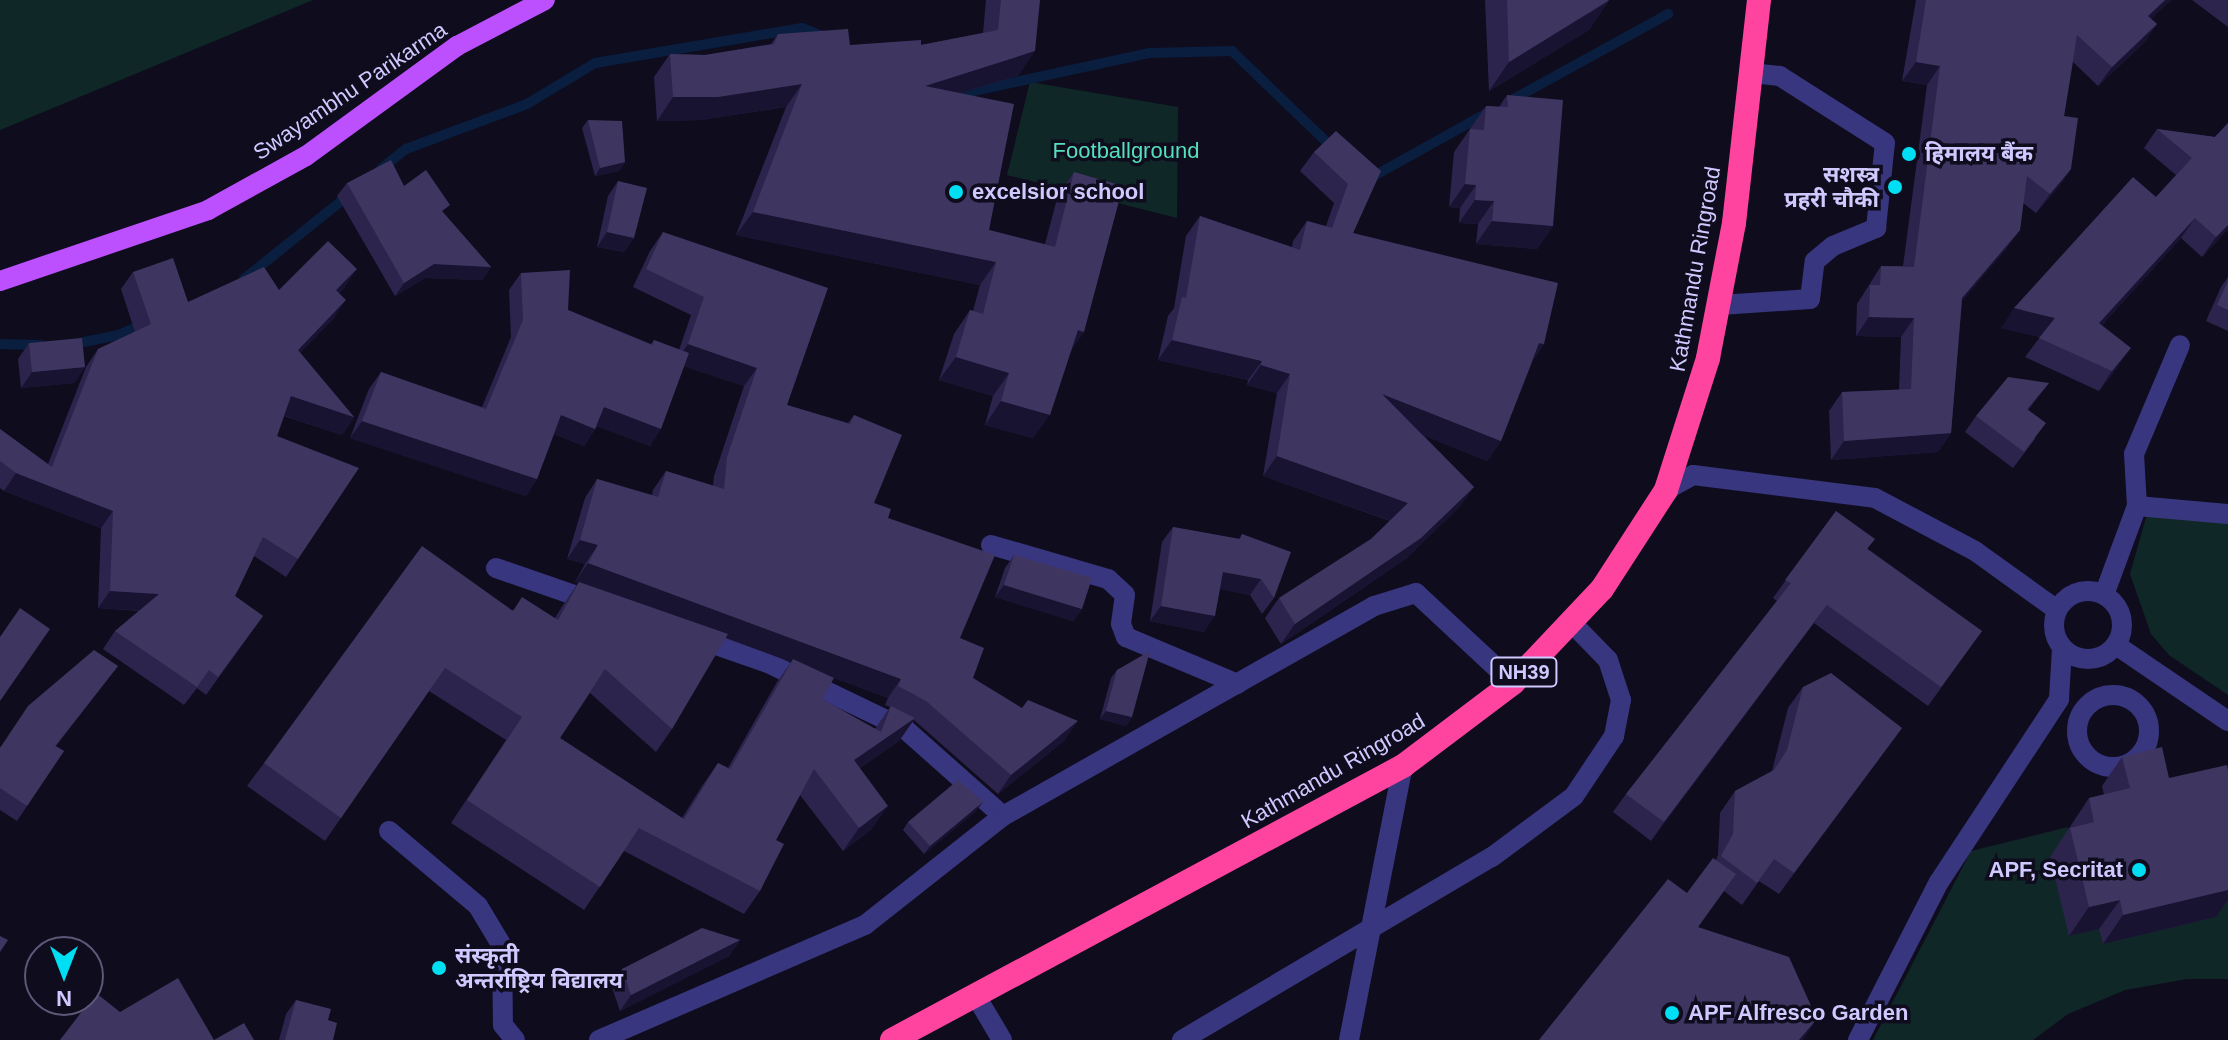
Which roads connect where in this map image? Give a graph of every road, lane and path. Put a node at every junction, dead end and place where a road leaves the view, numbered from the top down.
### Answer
1 (545, 0) edge
2 (1759, 0) edge
3 (1750, 73) junction
4 (0, 281) edge
5 (1720, 305) junction
6 (2180, 345) dead end
7 (1666, 490) junction
8 (2137, 506) junction
9 (2228, 514) edge
10 (991, 545) dead end
11 (496, 568) dead end
12 (2104, 595) junction
13 (611, 608) edge
14 (2057, 610) junction
15 (1573, 624) junction
16 (668, 628) edge
17 (2116, 645) junction
18 (2062, 648) junction
19 (1513, 683) junction
20 (1238, 684) junction
21 (2059, 699) junction
22 (2081, 714) dead end
23 (2228, 721) edge
24 (1403, 766) junction
25 (1003, 816) junction
26 (389, 831) dead end
27 (1370, 929) junction
28 (976, 996) junction
29 (1857, 1036) edge
30 (515, 1040) edge
31 (599, 1040) edge
32 (892, 1040) edge
33 (1002, 1040) edge
34 (1182, 1040) edge
35 (1349, 1040) edge

1 - 4 main road, Swayambhu Parikarma
2 - 3 highway, Kathmandu Ringroad / NH39
3 - 5 highway, Kathmandu Ringroad / NH39
3 - 5 street
5 - 7 highway, Kathmandu Ringroad / NH39
6 - 8 street
7 - 14 street
7 - 15 highway, Kathmandu Ringroad / NH39
8 - 9 street
8 - 12 street
10 - 20 street
11 - 13 street
12 - 14 street
12 - 17 street
14 - 18 street
15 - 19 highway, Kathmandu Ringroad / NH39
15 - 27 street
16 - 25 street
17 - 18 street
17 - 23 street
18 - 21 street
19 - 20 street
19 - 24 highway, Kathmandu Ringroad / NH39
20 - 25 street
21 - 22 street
21 - 29 street
24 - 27 street
24 - 28 highway, Kathmandu Ringroad / NH39
25 - 31 street
26 - 30 street
27 - 34 street
27 - 35 street
28 - 32 highway, Kathmandu Ringroad / NH39
28 - 33 street

